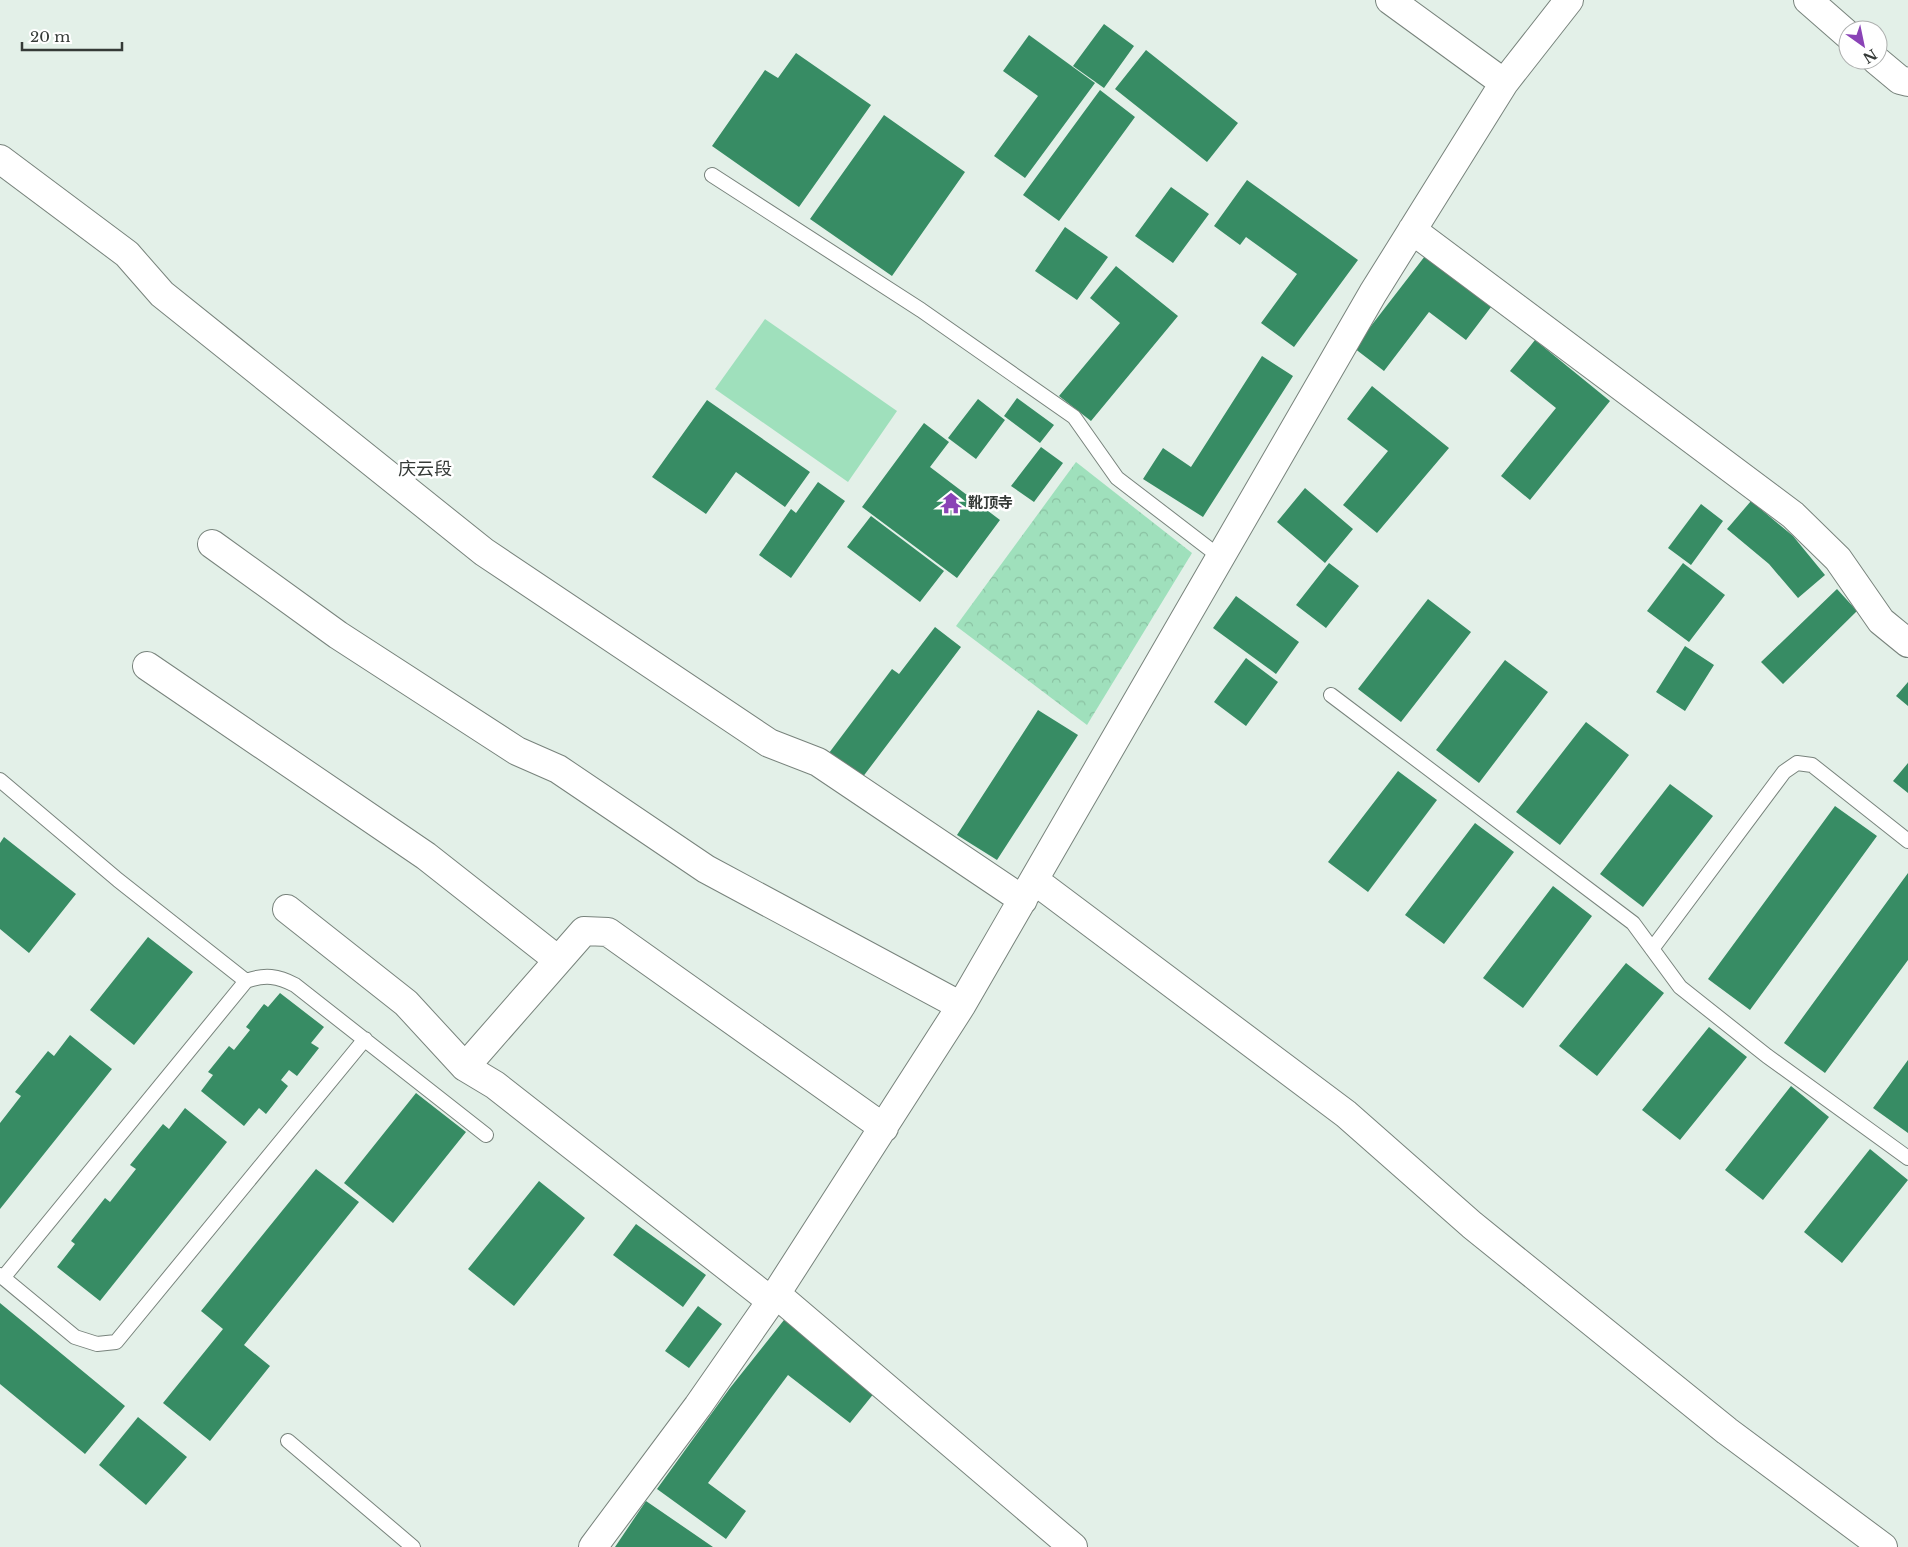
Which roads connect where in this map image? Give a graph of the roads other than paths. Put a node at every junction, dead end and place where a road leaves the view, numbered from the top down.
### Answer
1 (1390, 0) edge
2 (1569, 0) edge
3 (1808, 0) edge
4 (1838, 26) edge
5 (1888, 70) edge
6 (1908, 82) edge
7 (1504, 83) junction
8 (0, 160) edge
9 (712, 175) dead end
10 (1412, 230) junction
11 (212, 544) dead end
12 (1220, 557) junction
13 (1908, 643) edge
14 (146, 666) dead end
15 (1331, 695) dead end
16 (0, 780) edge
17 (1908, 841) edge
18 (1028, 890) junction
19 (287, 909) dead end
20 (1652, 949) junction
21 (558, 960) junction
22 (246, 981) junction
23 (961, 1006) junction
24 (365, 1039) junction
25 (465, 1067) junction
26 (884, 1128) junction
27 (486, 1135) dead end
28 (1908, 1158) edge
29 (2, 1277) edge
30 (773, 1298) junction
31 (288, 1442) dead end
32 (413, 1547) edge
33 (593, 1547) edge
34 (1073, 1547) edge
35 (1883, 1547) edge

1 - 7 street
2 - 7 street
3 - 4 street
5 - 6 street
7 - 10 street
8 - 18 street
9 - 12 lane
10 - 12 street
10 - 13 street
11 - 23 street
12 - 18 street
14 - 21 street
15 - 20 lane
16 - 22 lane
17 - 20 lane
18 - 23 street
18 - 35 street
19 - 25 street
20 - 28 lane
21 - 25 street
21 - 26 street
22 - 24 lane
22 - 29 lane
23 - 26 street
24 - 27 lane
24 - 29 lane
25 - 30 street
26 - 30 street
30 - 33 street
30 - 34 street
31 - 32 lane

